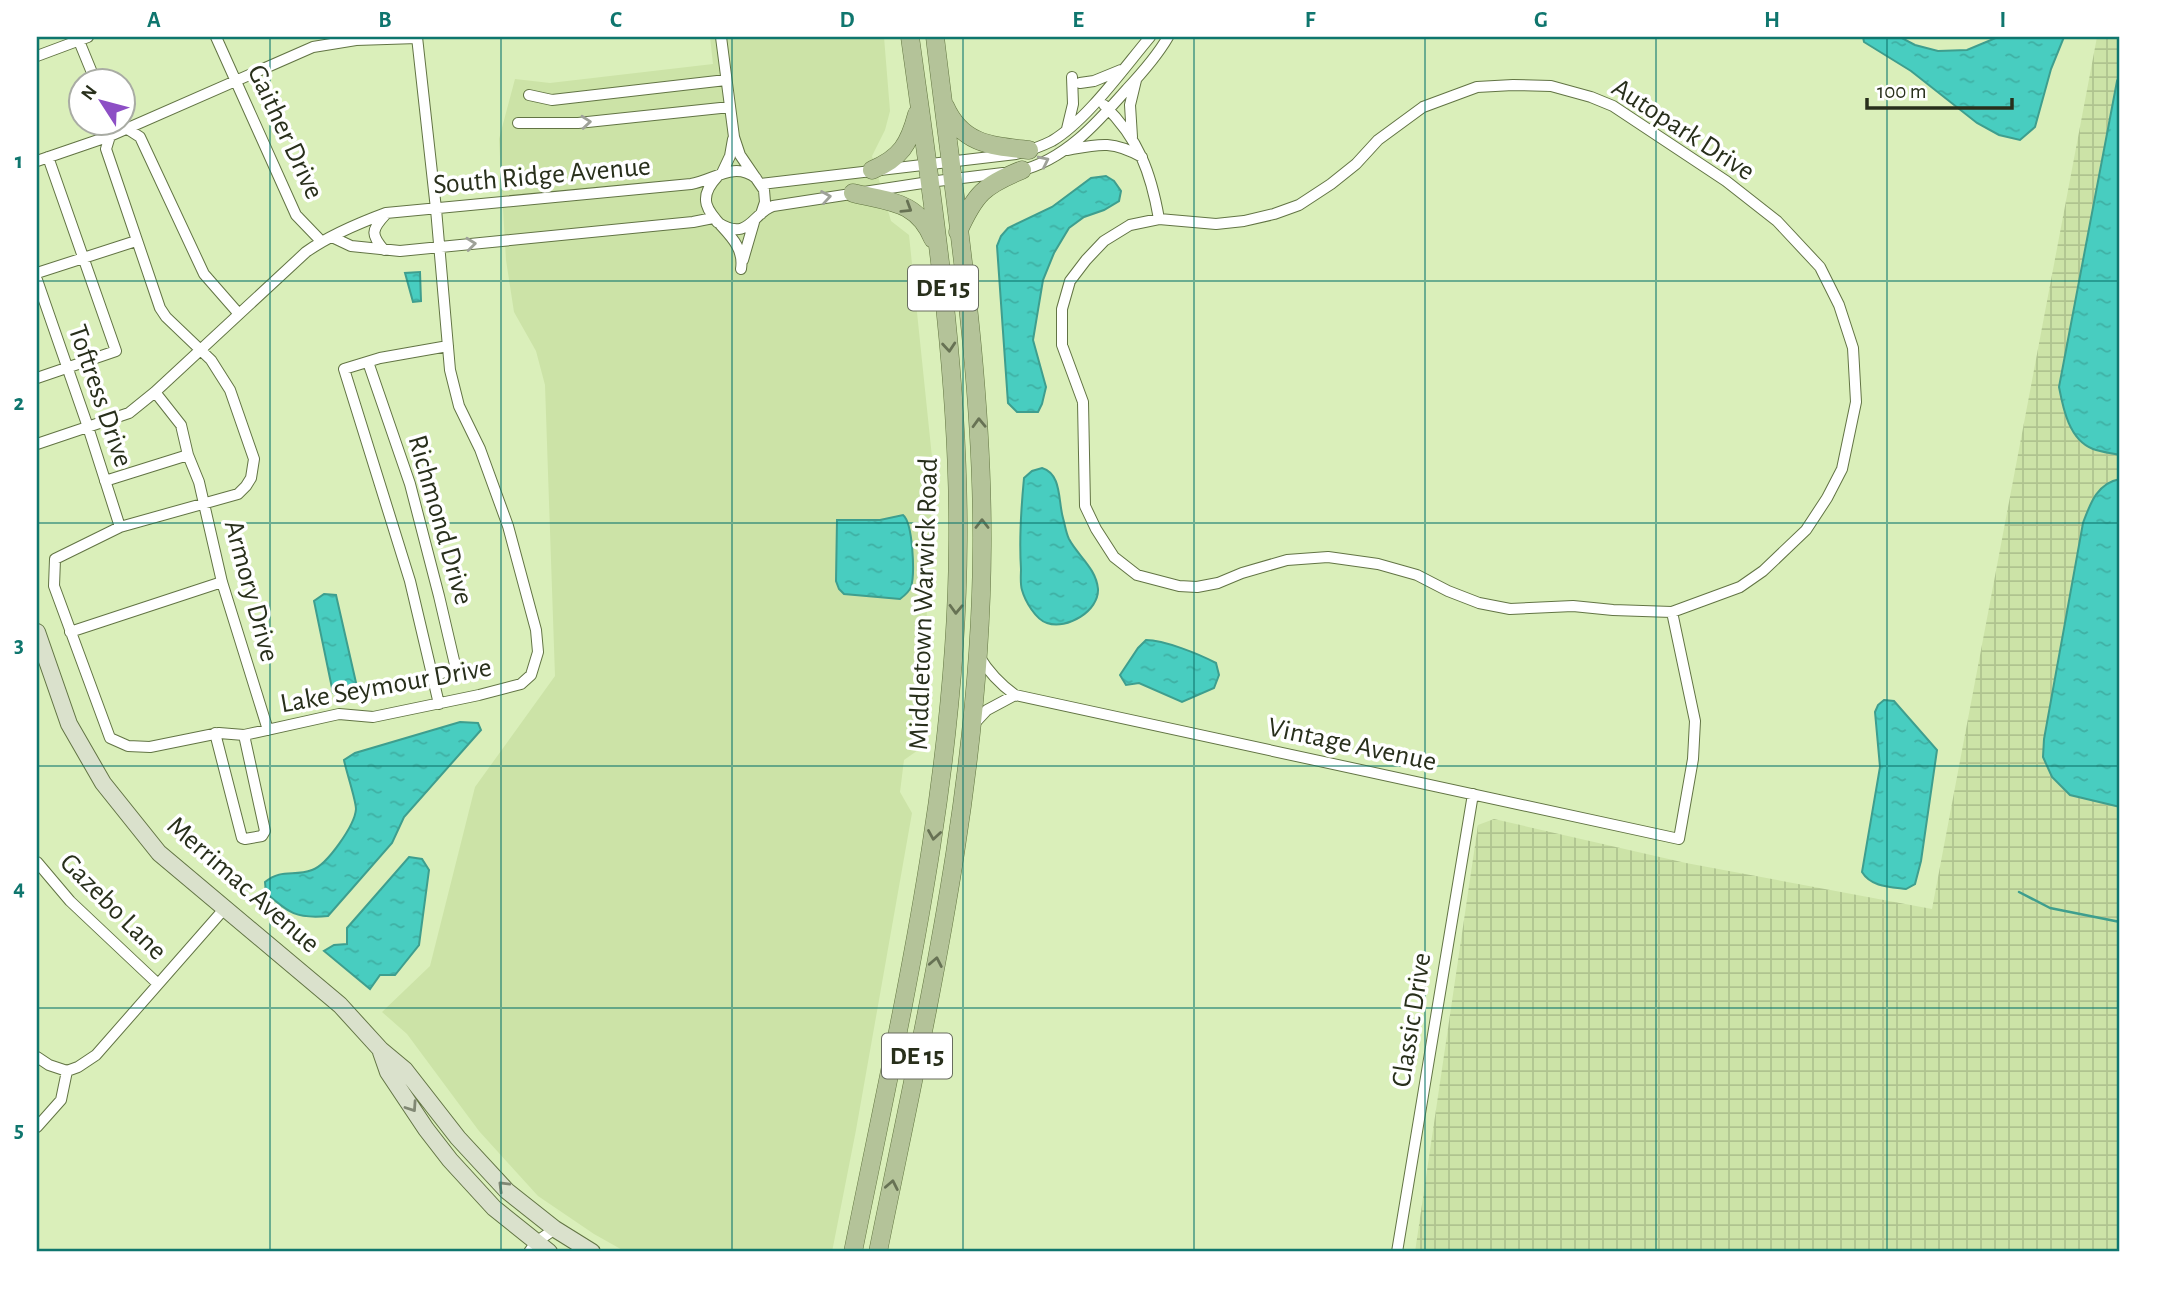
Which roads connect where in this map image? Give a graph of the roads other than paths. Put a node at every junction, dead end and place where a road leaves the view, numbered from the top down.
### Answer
1 (216, 37) edge
2 (417, 37) edge
3 (721, 37) edge
4 (909, 37) edge
5 (935, 37) edge
6 (1150, 37) edge
7 (1168, 37) edge
8 (83, 39) edge
9 (339, 39) edge
10 (37, 55) edge
11 (91, 66) edge
12 (1123, 69) junction
13 (1136, 79) junction
14 (726, 80) junction
15 (235, 81) junction
16 (528, 95) dead end
17 (943, 99) junction
18 (1097, 99) junction
19 (730, 107) junction
20 (919, 108) junction
21 (1109, 110) junction
22 (136, 122) edge
23 (518, 122) dead end
24 (1066, 131) junction
25 (136, 135) edge
26 (102, 136) edge
27 (114, 136) edge
28 (734, 136) junction
29 (1132, 140) junction
30 (1029, 150) junction
31 (1064, 150) junction
32 (48, 157) junction
33 (1142, 157) junction
34 (37, 161) edge
35 (872, 170) junction
36 (951, 170) junction
37 (1022, 170) junction
38 (928, 173) junction
39 (721, 174) junction
40 (758, 181) junction
41 (853, 193) junction
42 (436, 209) junction
43 (386, 213) junction
44 (757, 218) junction
45 (1159, 219) junction
46 (715, 220) junction
47 (958, 232) junction
48 (332, 237) junction
49 (136, 241) junction
50 (321, 241) junction
51 (439, 247) junction
52 (384, 250) junction
53 (939, 253) junction
54 (83, 258) junction
55 (37, 273) edge
56 (37, 280) edge
57 (239, 314) junction
58 (448, 346) junction
59 (200, 350) junction
60 (368, 362) junction
61 (66, 367) junction
62 (37, 378) edge
63 (155, 392) junction
64 (88, 427) junction
65 (37, 444) edge
66 (188, 455) junction
67 (105, 481) junction
68 (204, 503) junction
69 (120, 527) junction
70 (222, 582) junction
71 (1672, 612) junction
72 (37, 632) edge
73 (70, 632) junction
74 (978, 654) junction
75 (432, 676) junction
76 (1015, 695) junction
77 (439, 704) junction
78 (972, 726) junction
79 (268, 730) junction
80 (215, 733) junction
81 (244, 735) junction
82 (1473, 794) junction
83 (37, 862) edge
84 (225, 908) junction
85 (158, 984) junction
86 (380, 1050) junction
87 (37, 1057) edge
88 (67, 1071) junction
89 (37, 1126) edge
90 (555, 1229) junction
91 (538, 1249) edge
92 (592, 1252) edge
93 (853, 1252) edge
94 (878, 1252) edge
95 (1397, 1252) edge

1 - 15 street, Gaither Drive
2 - 9 street
2 - 42 street, Lake Seymour Drive
3 - 14 street
4 - 20 main road, Middletown Warwick Road / DE 15
5 - 17 main road, Middletown Warwick Road / DE 15
6 - 12 street
7 - 13 street
8 - 10 street
8 - 11 street
9 - 15 street
12 - 18 street
12 - 24 street
13 - 21 street
13 - 29 street
14 - 16 street
14 - 19 street
15 - 22 street
15 - 50 street, Gaither Drive
17 - 30 main road
17 - 36 main road, Middletown Warwick Road / DE 15
18 - 21 street
18 - 24 street
23 -> 19 street
19 - 28 street
20 - 35 main road
20 - 38 main road, Middletown Warwick Road / DE 15
21 - 29 street
21 - 31 street
24 - 30 street
25 - 57 street
26 - 32 street
27 - 49 street
28 - 39 street
28 - 40 street
29 - 33 street
30 - 36 street
31 - 33 street
37 -> 31 street
32 - 34 street
32 - 54 street
33 - 45 street
35 - 38 street, South Ridge Avenue
35 - 40 street, South Ridge Avenue
36 - 37 street
36 - 38 street, South Ridge Avenue
36 - 38 street
36 - 47 main road, Middletown Warwick Road / DE 15
37 - 47 main road
38 - 41 street, South Ridge Avenue
38 - 53 main road, Middletown Warwick Road / DE 15
39 - 40 street, South Ridge Avenue
39 - 42 street, South Ridge Avenue
39 - 46 street
40 - 44 street
44 -> 41 street, South Ridge Avenue
41 -> 53 main road
42 - 43 street, South Ridge Avenue
42 - 51 street, Lake Seymour Drive
43 - 48 street, South Ridge Avenue
43 - 52 street
44 - 46 street, South Ridge Avenue
44 - 46 street
45 - 71 street, Autopark Drive
45 - 71 street, Autopark Drive
51 -> 46 street, South Ridge Avenue
74 -> 47 main road, Middletown Warwick Road / DE 15
48 - 50 street, South Ridge Avenue
48 - 52 street, South Ridge Avenue
49 - 54 street
49 - 59 street
50 - 57 street, South Ridge Avenue
51 - 52 street, South Ridge Avenue
51 - 58 street, Lake Seymour Drive
53 -> 93 main road, Middletown Warwick Road / DE 15
54 - 55 street
54 - 61 street
56 - 61 street, Toftress Drive
57 - 59 street, South Ridge Avenue
58 - 60 street
58 - 77 street, Lake Seymour Drive
59 - 63 street, South Ridge Avenue
59 - 68 street, Lake Seymour Drive
60 - 75 street, Richmond Drive
60 - 75 street, Richmond Drive
61 - 62 street
61 - 64 street, Toftress Drive
63 - 64 street, South Ridge Avenue
63 - 66 street, Armory Drive
64 - 65 street, South Ridge Avenue
64 - 67 street, Toftress Drive
66 - 67 street
66 - 68 street, Armory Drive
67 - 69 street, Toftress Drive
68 - 69 street, Lake Seymour Drive
68 - 70 street, Armory Drive
69 - 73 street, Lake Seymour Drive
70 - 73 street
70 - 79 street, Armory Drive
71 - 82 street, Vintage Avenue
72 - 84 street, Merrimac Avenue
73 - 80 street, Lake Seymour Drive
74 - 76 street, Vintage Avenue
74 - 78 main road, Middletown Warwick Road / DE 15
75 - 77 street, Richmond Drive
76 - 78 street
76 - 82 street, Vintage Avenue
77 - 79 street, Lake Seymour Drive
94 -> 78 main road, Middletown Warwick Road / DE 15
79 - 81 street, Lake Seymour Drive
80 - 81 street, Lake Seymour Drive
80 - 81 street
82 - 95 street, Classic Drive
83 - 85 street, Gazebo Lane
84 - 85 street
84 - 86 street, Merrimac Avenue
85 - 88 street
90 -> 86 street, Merrimac Avenue
86 -> 91 street, Merrimac Avenue
87 - 88 street
88 - 89 street
90 - 91 street
90 - 92 street, Merrimac Avenue

